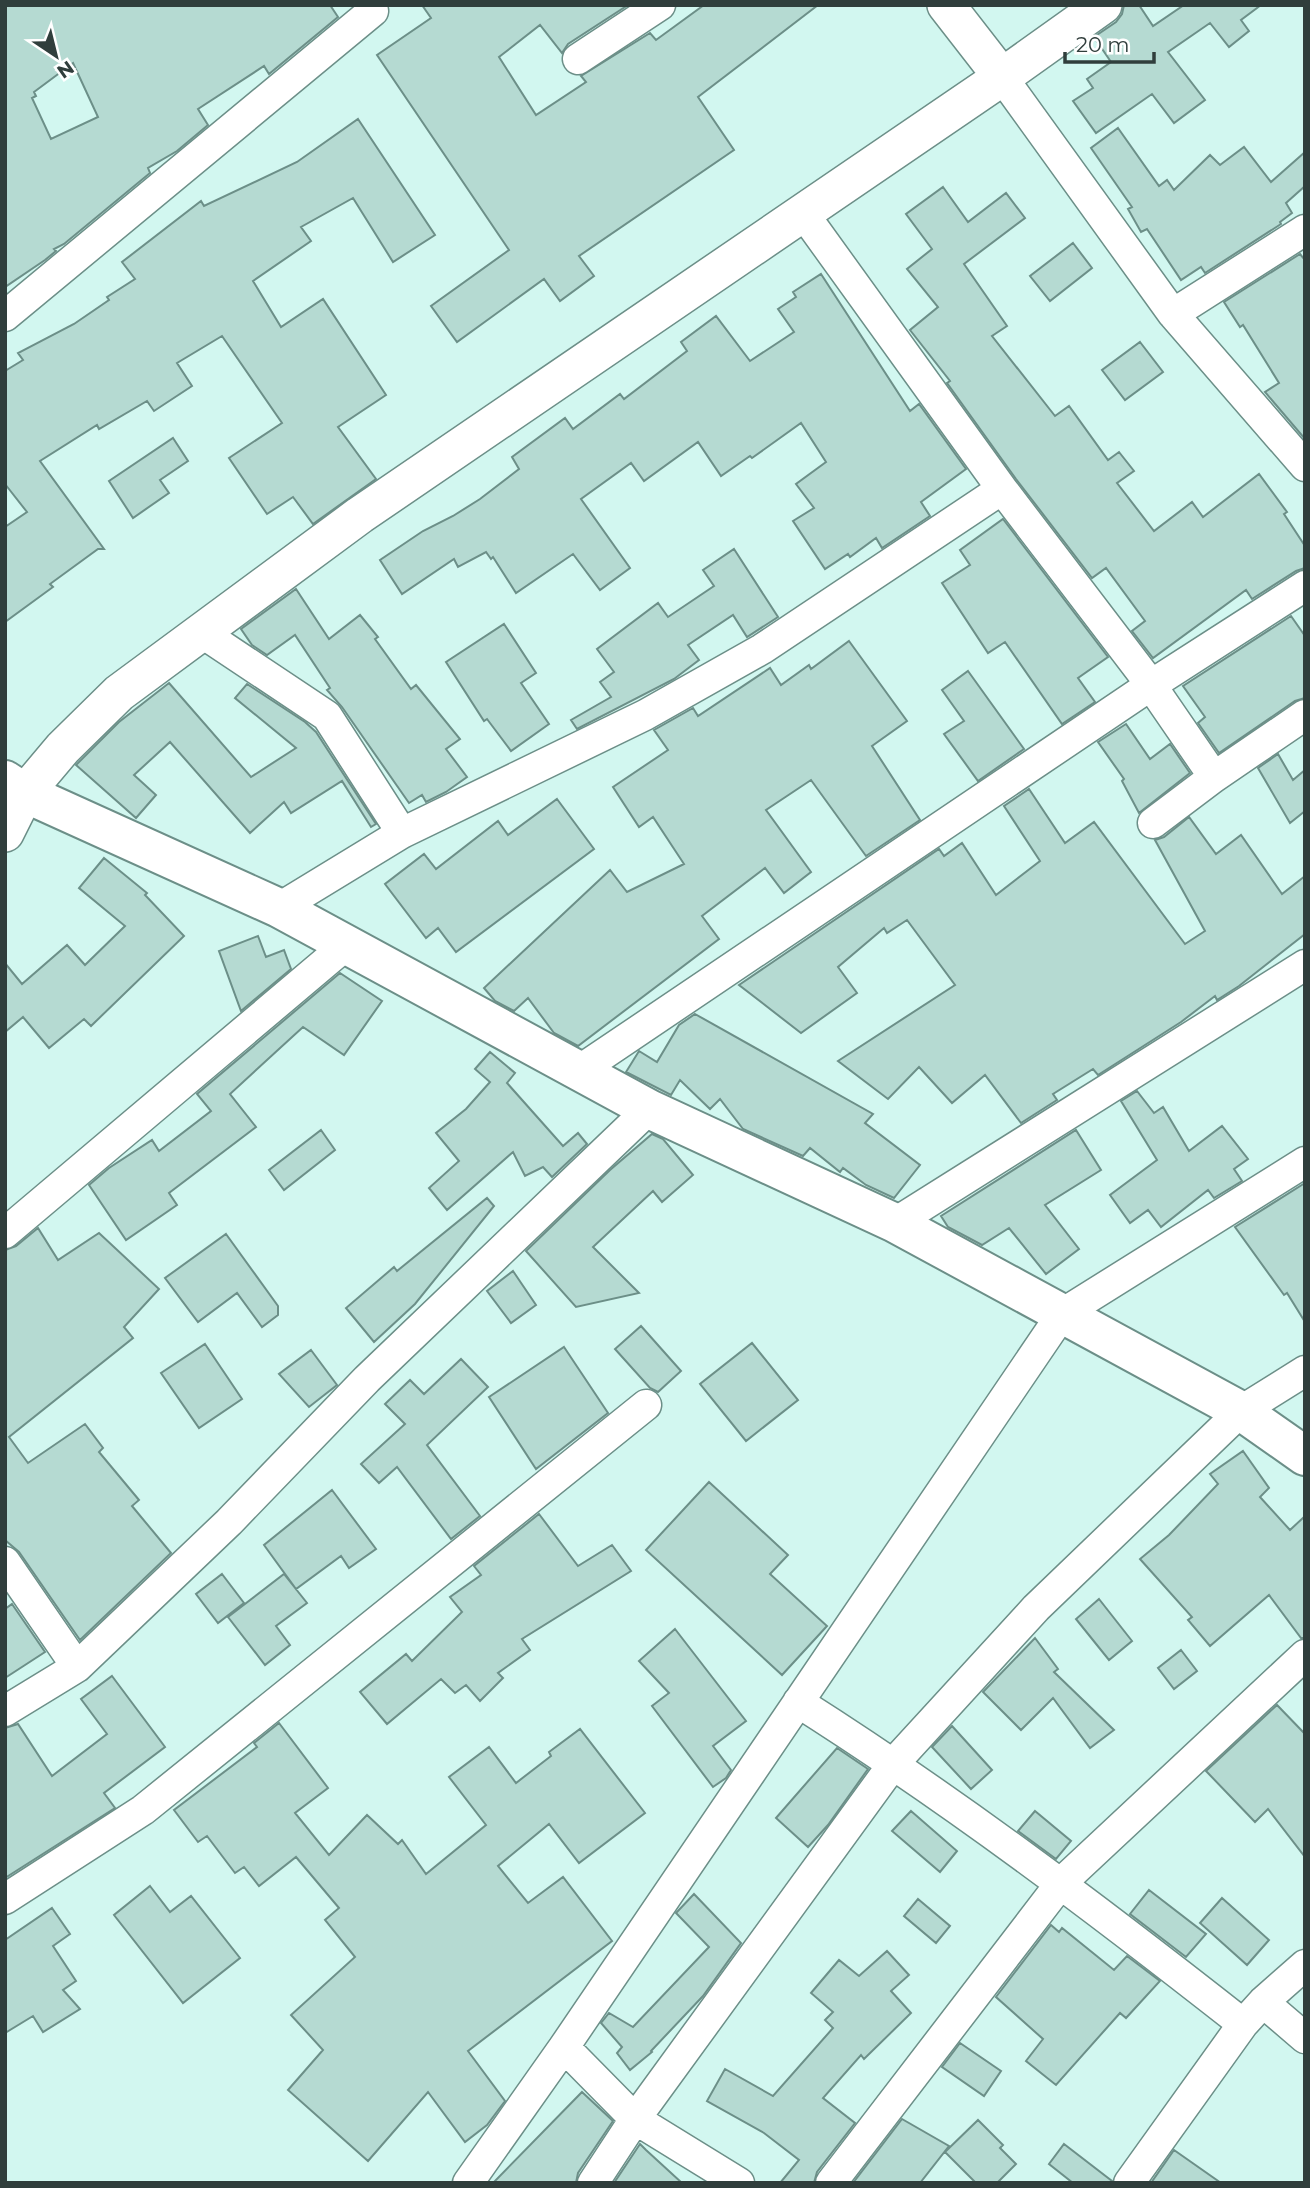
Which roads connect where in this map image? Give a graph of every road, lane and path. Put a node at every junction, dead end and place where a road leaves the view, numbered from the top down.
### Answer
1 (660, 5) edge
2 (946, 5) edge
3 (1103, 5) edge
4 (374, 7) edge
5 (578, 58) dead end
6 (1002, 78) junction
7 (803, 213) junction
8 (1305, 230) edge
9 (1173, 313) junction
10 (5, 316) edge
11 (1305, 466) edge
12 (1002, 489) junction
13 (1305, 586) edge
14 (201, 632) junction
15 (1151, 685) junction
16 (1305, 715) edge
17 (1213, 777) junction
18 (15, 787) edge
19 (1153, 823) dead end
20 (5, 833) edge
21 (402, 833) junction
22 (279, 908) junction
23 (346, 945) junction
24 (1305, 965) edge
25 (580, 1070) junction
26 (649, 1109) junction
27 (1305, 1162) edge
28 (895, 1223) junction
29 (5, 1233) edge
30 (1062, 1314) junction
31 (1305, 1371) edge
32 (646, 1405) dead end
33 (1241, 1410) junction
34 (1305, 1456) edge
35 (5, 1562) edge
36 (1305, 1655) edge
37 (77, 1667) junction
38 (798, 1702) junction
39 (5, 1711) edge
40 (894, 1763) junction
41 (1061, 1883) junction
42 (5, 1899) edge
43 (1305, 1965) edge
44 (1263, 2002) junction
45 (1243, 2024) junction
46 (1305, 2038) edge
47 (564, 2047) junction
48 (635, 2119) junction
49 (468, 2183) edge
50 (593, 2183) edge
51 (739, 2183) edge
52 (831, 2183) edge
53 (1129, 2183) edge

1 - 5 street
2 - 6 street
3 - 6 street
4 - 10 street
6 - 7 street
6 - 9 street
7 - 12 street
7 - 14 street
8 - 9 street
9 - 11 street
12 - 15 street
12 - 21 street
13 - 15 street
14 - 18 street
14 - 21 street
15 - 17 street
15 - 25 street
16 - 17 street
17 - 19 street
18 - 20 street
18 - 22 main road
21 - 22 street
22 - 23 main road
23 - 25 main road
23 - 29 street
24 - 28 street
25 - 26 main road
26 - 28 main road
26 - 37 street
27 - 30 street
28 - 30 main road
30 - 33 main road
30 - 38 street
31 - 33 street
32 - 42 street
33 - 34 main road
33 - 40 street
35 - 37 street
36 - 41 street
37 - 39 street
38 - 40 street
38 - 47 street
40 - 41 street
40 - 48 street
41 - 45 street
41 - 52 street
43 - 44 street
44 - 45 street
44 - 46 street
45 - 53 street
47 - 48 street
47 - 49 street
48 - 50 street
48 - 51 street

